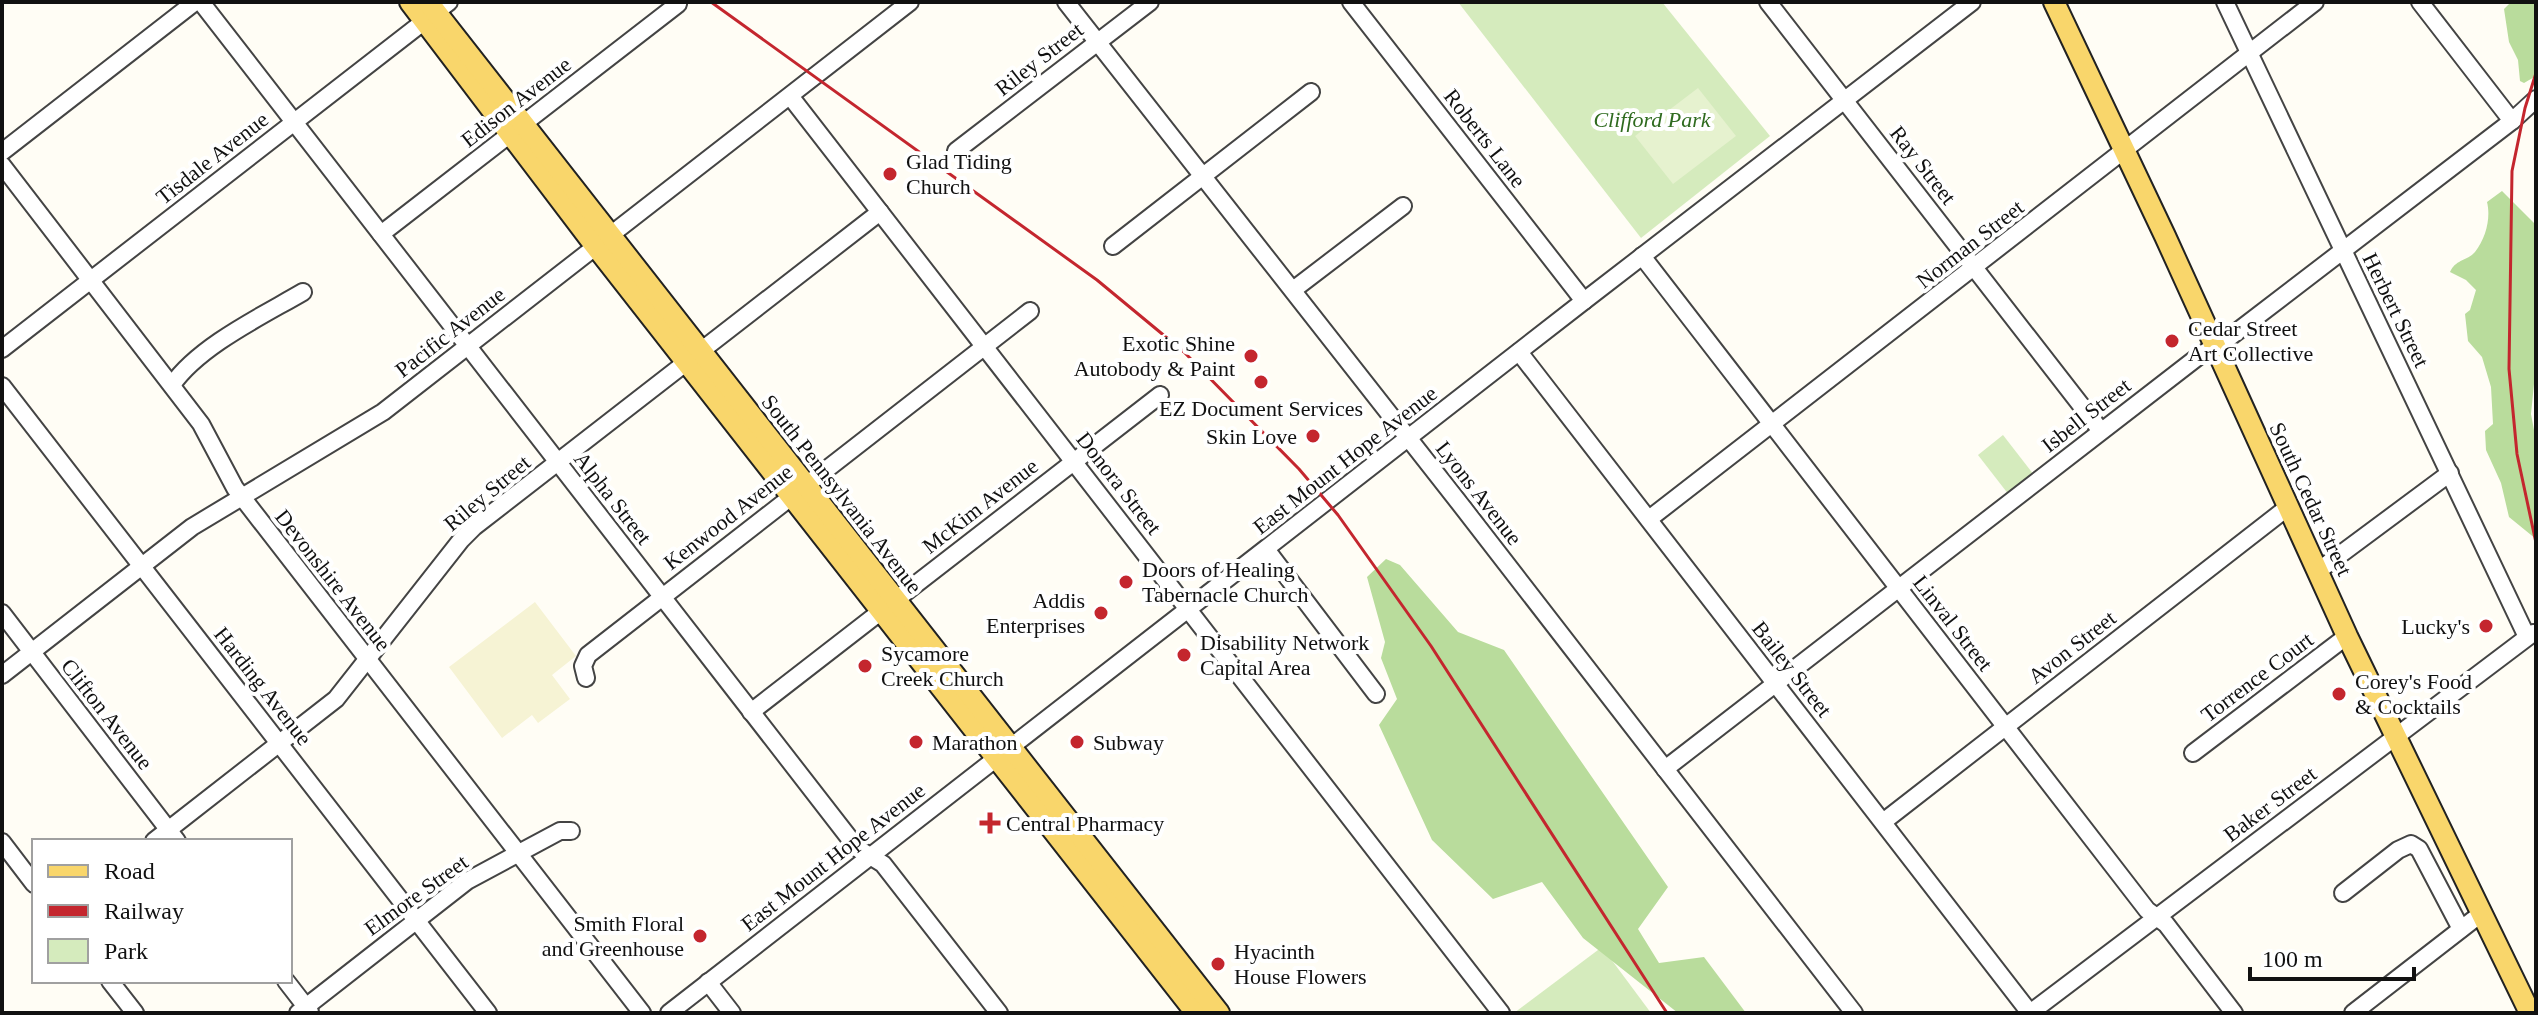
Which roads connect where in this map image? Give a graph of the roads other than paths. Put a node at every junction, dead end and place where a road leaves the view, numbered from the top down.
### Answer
1 (198, 2) edge
2 (410, 2) edge
3 (910, 2) edge
4 (1066, 2) edge
5 (1150, 2) edge
6 (1351, 2) edge
7 (1768, 2) edge
8 (1972, 2) edge
9 (2054, 2) edge
10 (2225, 2) edge
11 (2315, 2) edge
12 (2420, 2) edge
13 (678, 4) dead end
14 (434, 9) edge
15 (1098, 42) junction
16 (2249, 53) junction
17 (1311, 92) dead end
18 (790, 96) junction
19 (1845, 99) junction
20 (2536, 99) edge
21 (2512, 121) junction
22 (294, 122) junction
23 (517, 129) junction
24 (2124, 150) junction
25 (956, 151) dead end
26 (2, 152) edge
27 (2, 165) edge
28 (1203, 176) junction
29 (1403, 206) dead end
30 (880, 212) junction
31 (381, 234) junction
32 (602, 241) junction
33 (1113, 246) dead end
34 (2343, 250) junction
35 (1642, 256) junction
36 (1975, 267) junction
37 (90, 280) junction
38 (1293, 290) junction
39 (303, 292) dead end
40 (1584, 301) junction
41 (1030, 311) dead end
42 (985, 346) junction
43 (468, 347) junction
44 (2215, 347) junction
45 (2, 349) edge
46 (1519, 352) junction
47 (693, 356) junction
48 (172, 385) junction
49 (2, 386) edge
50 (1160, 395) dead end
51 (1773, 424) junction
52 (2101, 431) junction
53 (1409, 438) junction
54 (1074, 461) junction
55 (558, 463) junction
56 (2450, 473) junction
57 (798, 490) junction
58 (241, 496) junction
59 (2288, 507) junction
60 (1649, 519) junction
61 (1266, 549) junction
62 (142, 566) junction
63 (2318, 571) junction
64 (1899, 588) junction
65 (662, 597) junction
66 (887, 606) junction
67 (1188, 609) junction
68 (2, 613) edge
69 (2532, 634) edge
70 (2347, 636) junction
71 (32, 652) junction
72 (367, 659) junction
73 (2, 675) edge
74 (586, 678) dead end
75 (1776, 683) junction
76 (1376, 694) dead end
77 (751, 712) junction
78 (2006, 727) junction
79 (2396, 736) junction
80 (279, 743) junction
81 (1005, 752) junction
82 (2193, 753) dead end
83 (1665, 769) junction
84 (1883, 822) junction
85 (571, 831) dead end
86 (173, 835) edge
87 (2, 842) edge
88 (519, 854) junction
89 (870, 856) junction
90 (32, 881) edge
91 (2343, 893) dead end
92 (2482, 913) junction
93 (2157, 917) junction
94 (416, 920) junction
95 (2461, 929) junction
96 (708, 982) junction
97 (112, 983) edge
98 (287, 983) edge
99 (1201, 1010) edge
100 (305, 1011) edge
101 (135, 1013) edge
102 (488, 1013) edge
103 (642, 1013) edge
104 (669, 1013) edge
105 (732, 1013) edge
106 (999, 1013) edge
107 (1501, 1013) edge
108 (1854, 1013) edge
109 (2030, 1013) edge
110 (2234, 1013) edge
111 (2353, 1013) edge
112 (2530, 1013) edge

1 - 22 street, Alpha Street
1 - 26 street
2 - 14 main road, South Pennsylvania Avenue
3 - 18 street, Pacific Avenue
4 - 15 street, Lyons Avenue
5 - 15 street, Riley Street
6 - 40 street, Roberts Lane
7 - 19 street, Ray Street
8 - 19 street, East Mount Hope Avenue
9 - 24 main road, South Cedar Street
10 - 16 street, Herbert Street
11 - 16 street, Norman Street
12 - 21 street
13 - 23 street, Edison Avenue
14 - 22 street, Tisdale Avenue
14 - 23 main road, South Pennsylvania Avenue
15 - 25 street, Riley Street
15 - 28 street, Lyons Avenue
16 - 24 street, Norman Street
16 - 34 street, Herbert Street
17 - 28 street
18 - 30 street, Donora Street
18 - 32 street, Pacific Avenue
19 - 35 street, East Mount Hope Avenue
19 - 36 street, Ray Street
20 - 21 street, Isbell Street
21 - 34 street, Isbell Street
22 - 31 street, Alpha Street
22 - 37 street, Tisdale Avenue
23 - 31 street, Edison Avenue
23 - 32 main road, South Pennsylvania Avenue
24 - 36 street, Norman Street
24 - 44 main road, South Cedar Street
27 - 37 street, Devonshire Avenue
28 - 33 street
28 - 38 street, Lyons Avenue
29 - 38 street
30 - 42 street, Donora Street
30 - 47 street, Riley Street
31 - 43 street, Alpha Street
32 - 43 street, Pacific Avenue
32 - 47 main road, South Pennsylvania Avenue
34 - 44 street, Isbell Street
34 - 56 street, Herbert Street
35 - 40 street, East Mount Hope Avenue
35 - 51 street, Linval Street
36 - 51 street, Norman Street
36 - 52 street, Ray Street
37 - 45 street, Tisdale Avenue
37 - 48 street, Devonshire Avenue
38 - 53 street, Lyons Avenue
39 - 48 street
40 - 46 street, East Mount Hope Avenue
41 - 42 street, Kenwood Avenue
42 - 54 street, Donora Street
42 - 57 street, Kenwood Avenue
43 - 55 street, Alpha Street
43 - 58 street, Pacific Avenue
44 - 52 street, Isbell Street
44 - 59 main road, South Cedar Street
46 - 53 street, East Mount Hope Avenue
46 - 60 street, Bailey Street
47 - 55 street, Riley Street
47 - 57 main road, South Pennsylvania Avenue
48 - 58 street, Devonshire Avenue
49 - 62 street, Harding Avenue
50 - 54 street, McKim Avenue
51 - 60 street, Norman Street
51 - 64 street, Linval Street
52 - 64 street, Isbell Street
53 - 61 street, East Mount Hope Avenue
53 - 83 street, Lyons Avenue
54 - 66 street, McKim Avenue
54 - 67 street, Donora Street
55 - 65 street, Alpha Street
55 - 72 street, Riley Street
56 - 63 street
56 - 69 street, Herbert Street
57 - 65 street, Kenwood Avenue
57 - 66 main road, South Pennsylvania Avenue
58 - 62 street, Pacific Avenue
58 - 72 street, Devonshire Avenue
59 - 63 main road, South Cedar Street
59 - 78 street, Avon Street
60 - 75 street, Bailey Street
61 - 67 street, East Mount Hope Avenue
61 - 76 street
62 - 71 street, Pacific Avenue
62 - 80 street, Harding Avenue
63 - 70 main road, South Cedar Street
64 - 75 street, Isbell Street
64 - 78 street, Linval Street
65 - 74 street, Kenwood Avenue
65 - 77 street, Alpha Street
66 - 77 street, McKim Avenue
66 - 81 main road, South Pennsylvania Avenue
67 - 81 street, East Mount Hope Avenue
67 - 107 street, Donora Street
68 - 71 street, Clifton Avenue
69 - 79 street, Baker Street
70 - 79 main road, South Cedar Street
70 - 82 street, Torrence Court
71 - 73 street, Pacific Avenue
71 - 86 street, Clifton Avenue
72 - 80 street, Riley Street
72 - 88 street, Devonshire Avenue
75 - 83 street, Isbell Street
75 - 84 street, Bailey Street
77 - 89 street, Alpha Street
78 - 84 street, Avon Street
78 - 93 street, Linval Street
79 - 92 main road, South Cedar Street
79 - 93 street, Baker Street
80 - 86 street, Riley Street
80 - 94 street, Harding Avenue
81 - 89 street, East Mount Hope Avenue
81 - 99 main road, South Pennsylvania Avenue
83 - 108 street, Lyons Avenue
84 - 109 street, Bailey Street
85 - 88 street, Elmore Street
87 - 90 street
88 - 94 street, Elmore Street
88 - 103 street, Devonshire Avenue
89 - 96 street, East Mount Hope Avenue
89 - 106 street, Alpha Street
91 - 95 street
92 - 95 street
92 - 112 main road, South Cedar Street
93 - 109 street, Baker Street
93 - 110 street, Linval Street
94 - 100 street, Elmore Street
94 - 102 street, Harding Avenue
95 - 111 street
96 - 104 street, East Mount Hope Avenue
96 - 105 street
97 - 101 street
98 - 100 street

